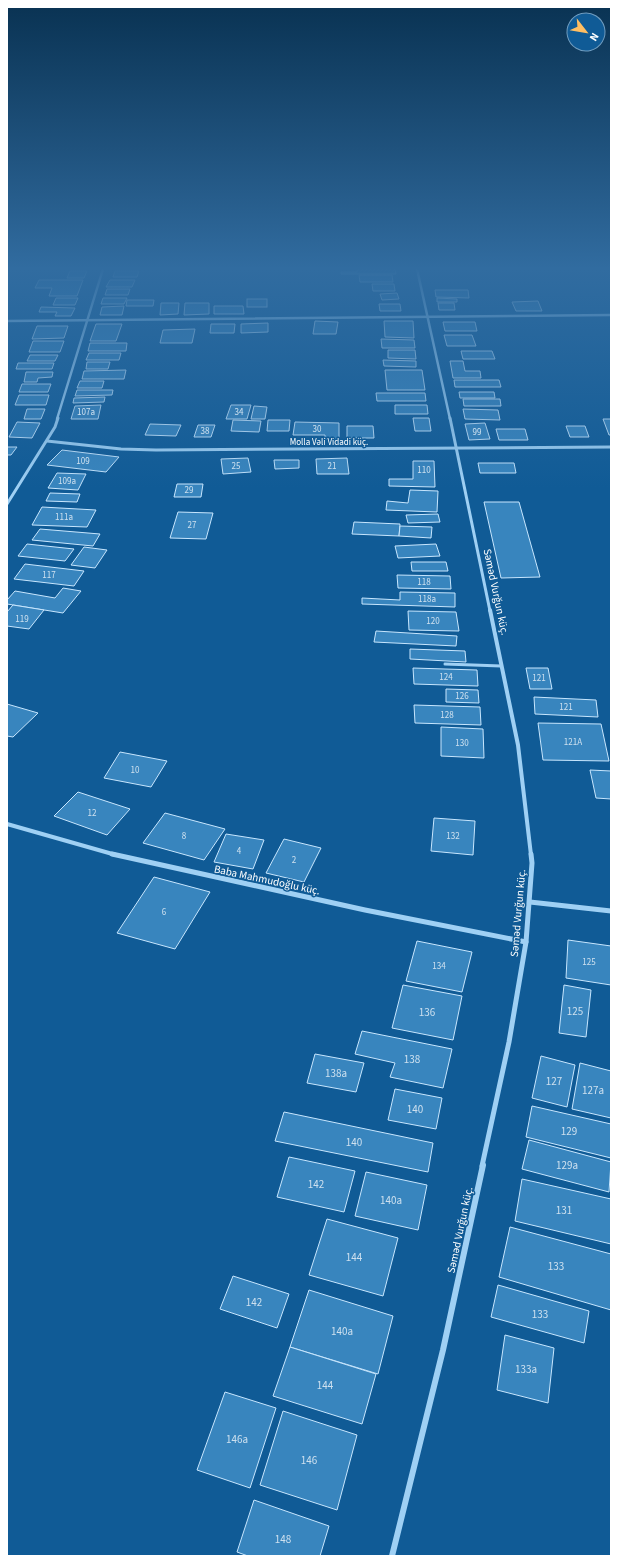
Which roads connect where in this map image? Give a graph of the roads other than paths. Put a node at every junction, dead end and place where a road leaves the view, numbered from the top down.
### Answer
1 (80, 342) edge
2 (434, 342) edge
3 (47, 441) junction
4 (611, 447) edge
5 (457, 449) junction
6 (7, 504) edge
7 (445, 664) dead end
8 (502, 666) junction
9 (7, 824) edge
10 (530, 902) junction
11 (611, 911) edge
12 (526, 942) junction
13 (392, 1556) edge

1 - 3 street
2 - 5 street, Səməd Vurğun küç.
3 - 5 street, Molla Vəli Vidadi küç.
3 - 6 street
4 - 5 street, Molla Vəli Vidadi küç.
5 - 8 street, Səməd Vurğun küç.
7 - 8 lane
8 - 10 street, Səməd Vurğun küç.
9 - 12 street, Baba Mahmudoğlu küç.
10 - 11 street
10 - 12 street, Səməd Vurğun küç.
12 - 13 street, Səməd Vurğun küç.

